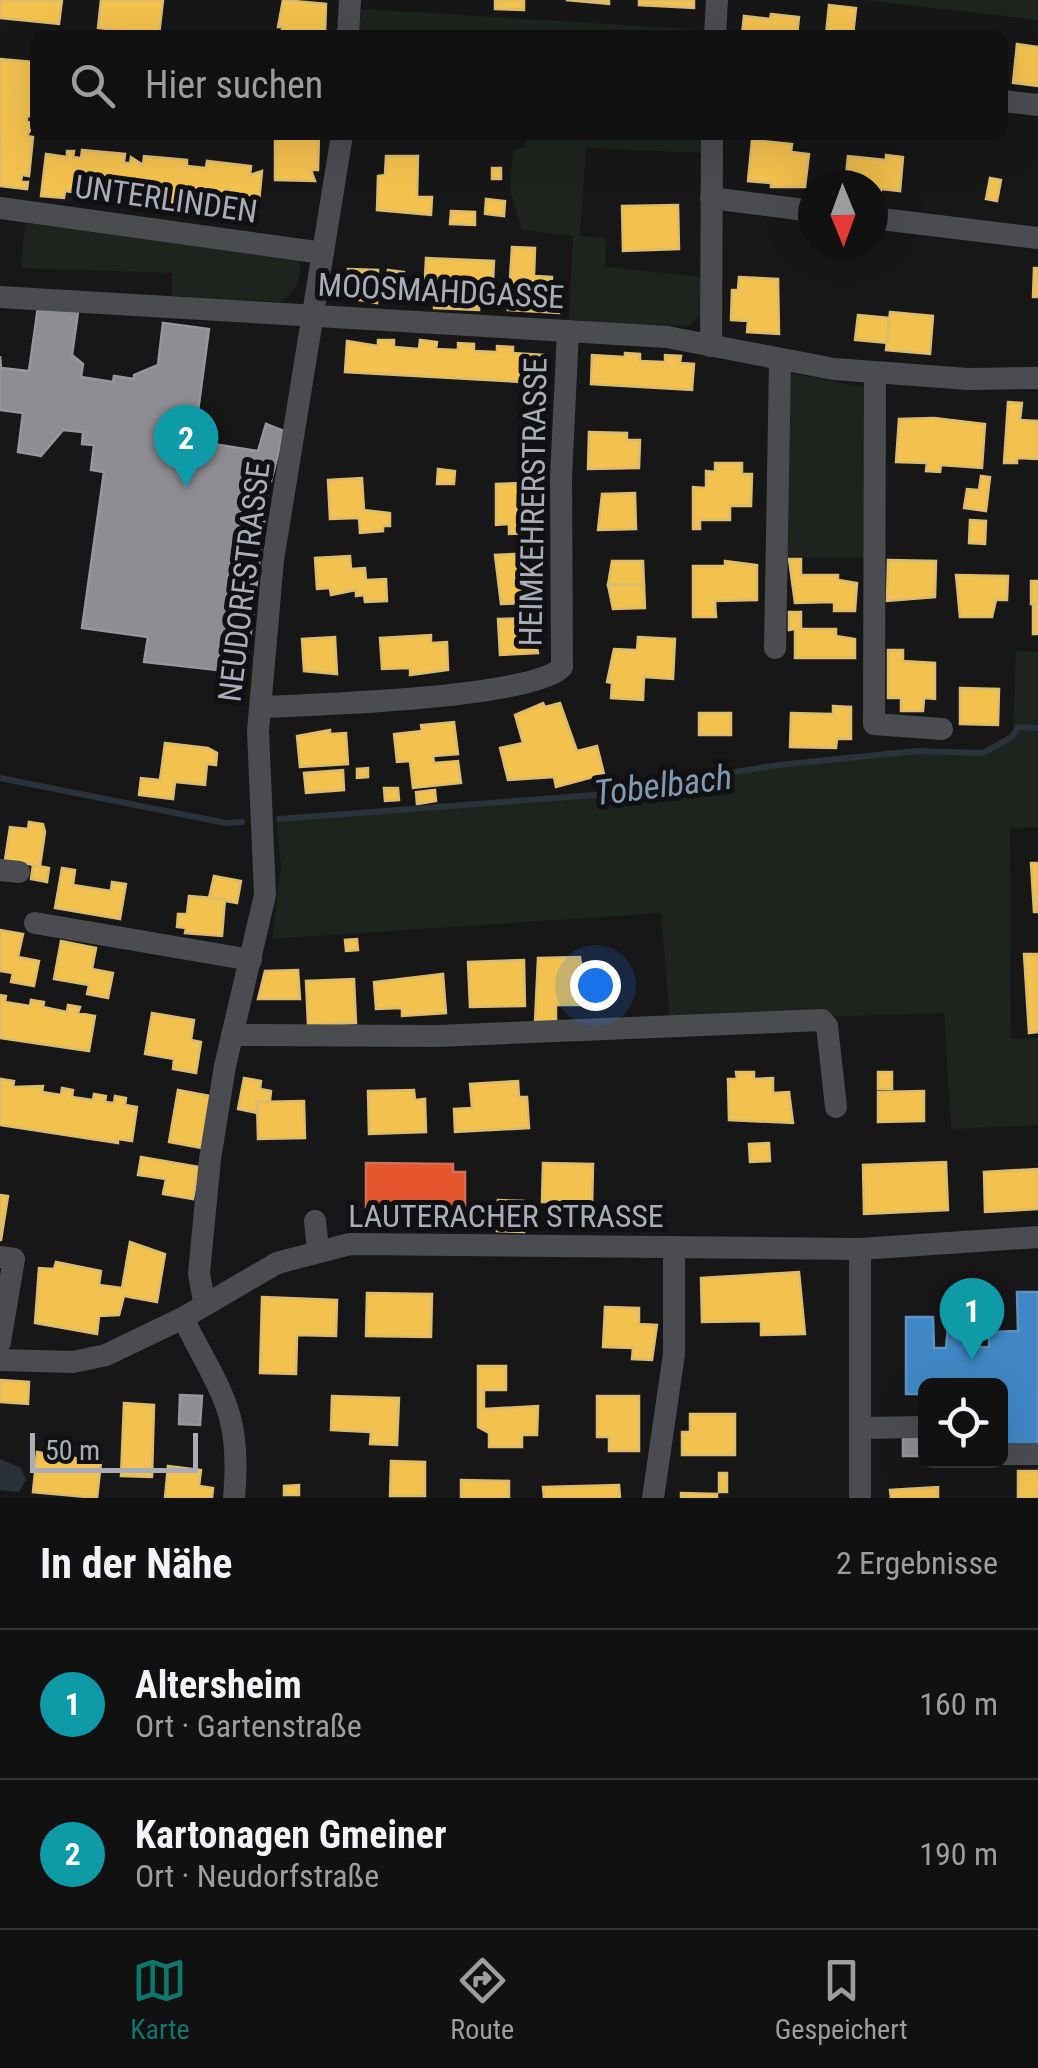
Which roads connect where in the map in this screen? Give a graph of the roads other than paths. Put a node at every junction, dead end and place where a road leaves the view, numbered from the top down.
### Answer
1 (350, 0) edge
2 (717, 0) edge
3 (348, 30) edge
4 (715, 30) edge
5 (1008, 101) edge
6 (1038, 105) edge
7 (341, 140) edge
8 (712, 140) edge
9 (711, 198) junction
10 (0, 208) edge
11 (798, 208) edge
12 (888, 220) edge
13 (1038, 238) edge
14 (323, 253) junction
15 (0, 297) edge
16 (314, 317) junction
17 (568, 331) junction
18 (710, 346) junction
19 (780, 362) junction
20 (876, 373) junction
21 (1038, 378) edge
22 (775, 648) dead end
23 (262, 707) junction
24 (942, 729) dead end
25 (35, 923) dead end
26 (251, 960) junction
27 (232, 1036) junction
28 (836, 1107) dead end
29 (314, 1221) dead end
30 (1038, 1237) edge
31 (851, 1245) junction
32 (674, 1249) junction
33 (318, 1250) junction
34 (0, 1256) edge
35 (204, 1302) junction
36 (182, 1318) junction
37 (0, 1342) edge
38 (0, 1360) edge
39 (860, 1428) junction
40 (918, 1431) edge
41 (1008, 1454) edge
42 (1038, 1454) edge
43 (234, 1498) edge
44 (653, 1498) edge
45 (860, 1498) edge

1 - 3 street
2 - 4 street
5 - 6 street
7 - 14 street, NEUDORFSTRASSE
8 - 9 street
9 - 11 street
9 - 18 street
10 - 14 street, UNTERLINDEN
12 - 13 street
14 - 16 street, NEUDORFSTRASSE
15 - 16 street, MOOSMAHDGASSE
16 - 17 street, MOOSMAHDGASSE
16 - 23 street, NEUDORFSTRASSE
17 - 18 street, MOOSMAHDGASSE
17 - 23 street, HEIMKEHRERSTRASSE
18 - 19 street, MOOSMAHDGASSE
19 - 20 street, MOOSMAHDGASSE
19 - 22 street
20 - 21 street, MOOSMAHDGASSE
20 - 24 street
23 - 26 street, NEUDORFSTRASSE
25 - 26 street
26 - 27 street, NEUDORFSTRASSE
27 - 28 street
27 - 35 street, NEUDORFSTRASSE
29 - 33 street
30 - 31 street, LAUTERACHER STRASSE
31 - 32 street, LAUTERACHER STRASSE
31 - 39 street
32 - 33 street, LAUTERACHER STRASSE
32 - 44 street
33 - 35 street, LAUTERACHER STRASSE
34 - 37 street
35 - 36 street, LAUTERACHER STRASSE
36 - 38 street, LAUTERACHER STRASSE
36 - 43 street
39 - 40 street
39 - 45 street
41 - 42 street

